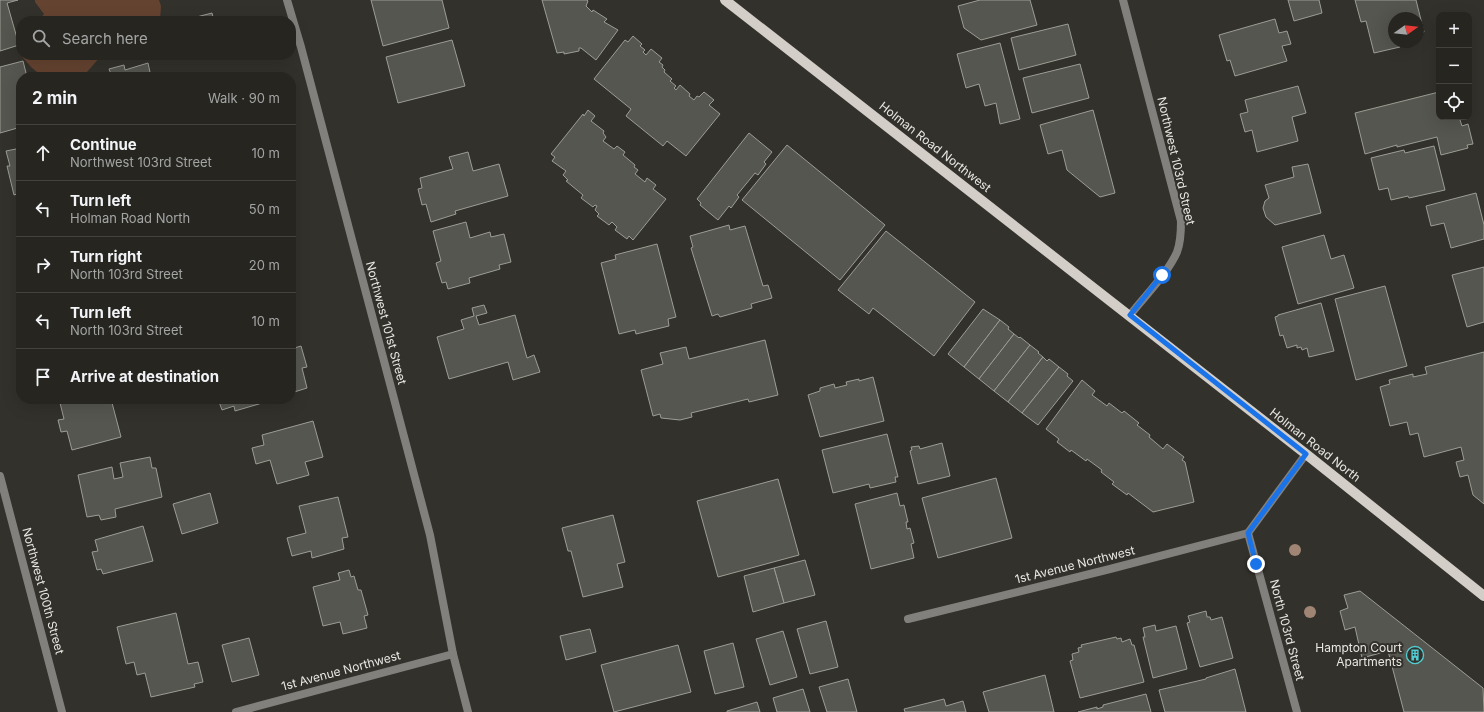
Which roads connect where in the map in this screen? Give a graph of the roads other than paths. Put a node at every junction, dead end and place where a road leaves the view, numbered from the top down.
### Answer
1 (287, 0) edge
2 (725, 0) edge
3 (1123, 0) edge
4 (292, 16) edge
5 (296, 30) edge
6 (1130, 315) junction
7 (1306, 454) junction
8 (0, 476) edge
9 (1248, 533) junction
10 (1484, 596) edge
11 (908, 619) dead end
12 (453, 654) junction
13 (62, 712) edge
14 (236, 712) edge
15 (468, 712) edge
16 (1297, 712) edge

1 - 4 street, Northwest 101st Street
2 - 6 main road, Holman Road Northwest
3 - 6 street, Northwest 103rd Street
5 - 12 street, Northwest 101st Street
6 - 7 main road, Holman Road North
7 - 9 street
7 - 10 main road, Holman Road North
8 - 13 street, Northwest 100th Street
9 - 11 street, 1st Avenue Northwest
9 - 16 street, North 103rd Street
12 - 14 street, 1st Avenue Northwest
12 - 15 street, Northwest 101st Street

